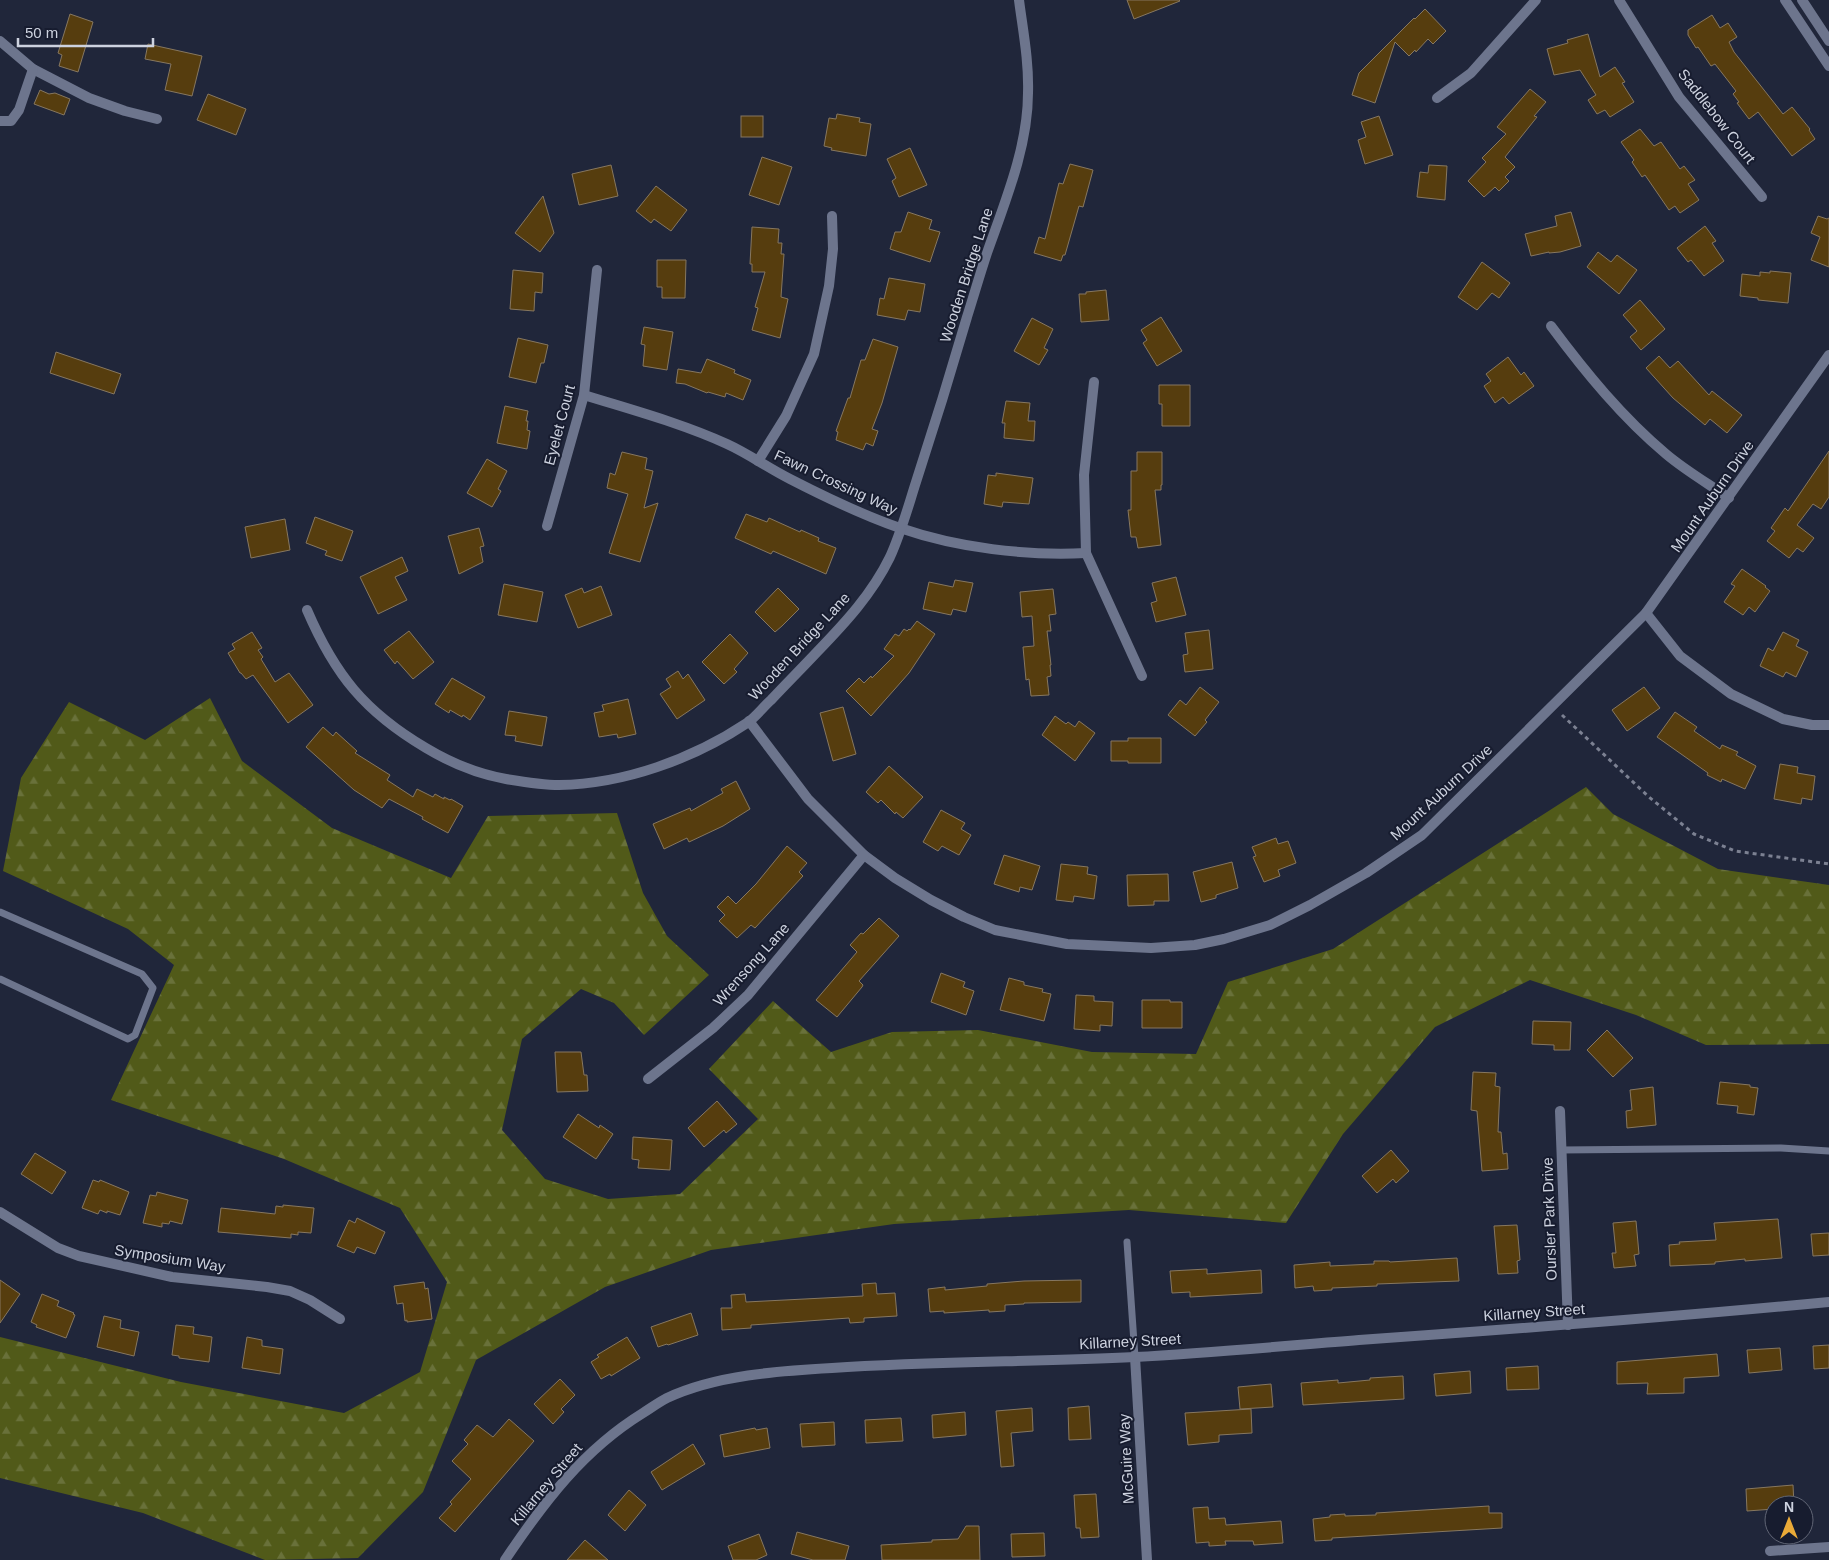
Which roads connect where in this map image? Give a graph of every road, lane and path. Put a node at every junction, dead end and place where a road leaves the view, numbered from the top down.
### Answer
1 (1019, 0) edge
2 (1536, 0) edge
3 (1620, 0) edge
4 (1786, 0) edge
5 (1802, 0) edge
6 (0, 40) edge
7 (1829, 41) edge
8 (1829, 66) edge
9 (34, 69) junction
10 (1437, 98) dead end
11 (157, 119) dead end
12 (0, 121) edge
13 (1762, 197) dead end
14 (832, 216) dead end
15 (598, 270) dead end
16 (1551, 326) dead end
17 (1829, 355) edge
18 (1094, 382) dead end
19 (584, 395) junction
20 (758, 461) junction
21 (1729, 498) junction
22 (547, 526) dead end
23 (901, 528) junction
24 (1086, 553) junction
25 (307, 610) dead end
26 (1646, 613) junction
27 (1142, 676) dead end
28 (1553, 706) junction
29 (749, 721) junction
30 (1829, 725) edge
31 (864, 855) junction
32 (1829, 864) edge
33 (0, 912) edge
34 (0, 979) edge
35 (648, 1078) dead end
36 (1560, 1111) dead end
37 (1561, 1150) junction
38 (1829, 1151) edge
39 (0, 1212) edge
40 (1127, 1242) dead end
41 (1829, 1302) edge
42 (340, 1319) dead end
43 (1568, 1325) junction
44 (1136, 1357) junction
45 (1829, 1547) edge
46 (1770, 1552) dead end
47 (505, 1560) edge
48 (1147, 1560) edge

1 - 23 street, Wooden Bridge Lane
2 - 10 street
3 - 13 street, Saddlebow Court
4 - 8 street
5 - 7 street
6 - 9 street
9 - 11 street
9 - 12 street
14 - 20 street
15 - 19 street, Eyelet Court
16 - 21 street
17 - 21 street, Mount Auburn Drive
18 - 24 street
19 - 20 street, Fawn Crossing Way
19 - 22 street, Eyelet Court
20 - 23 street, Fawn Crossing Way
21 - 26 street, Mount Auburn Drive
23 - 24 street, Fawn Crossing Way
23 - 29 street, Wooden Bridge Lane
24 - 27 street
25 - 29 street, Wooden Bridge Lane
26 - 28 street, Mount Auburn Drive
26 - 30 street
28 - 31 street, Mount Auburn Drive
28 - 32 path
29 - 31 street, Mount Auburn Drive
31 - 35 street, Wrensong Lane
33 - 34 lane
36 - 37 street, Oursler Park Drive
37 - 38 lane
37 - 43 street, Oursler Park Drive
39 - 42 street, Symposium Way
40 - 44 lane
41 - 43 street, Killarney Street
43 - 44 street, Killarney Street
44 - 47 street, Killarney Street
44 - 48 street, McGuire Way
45 - 46 street

